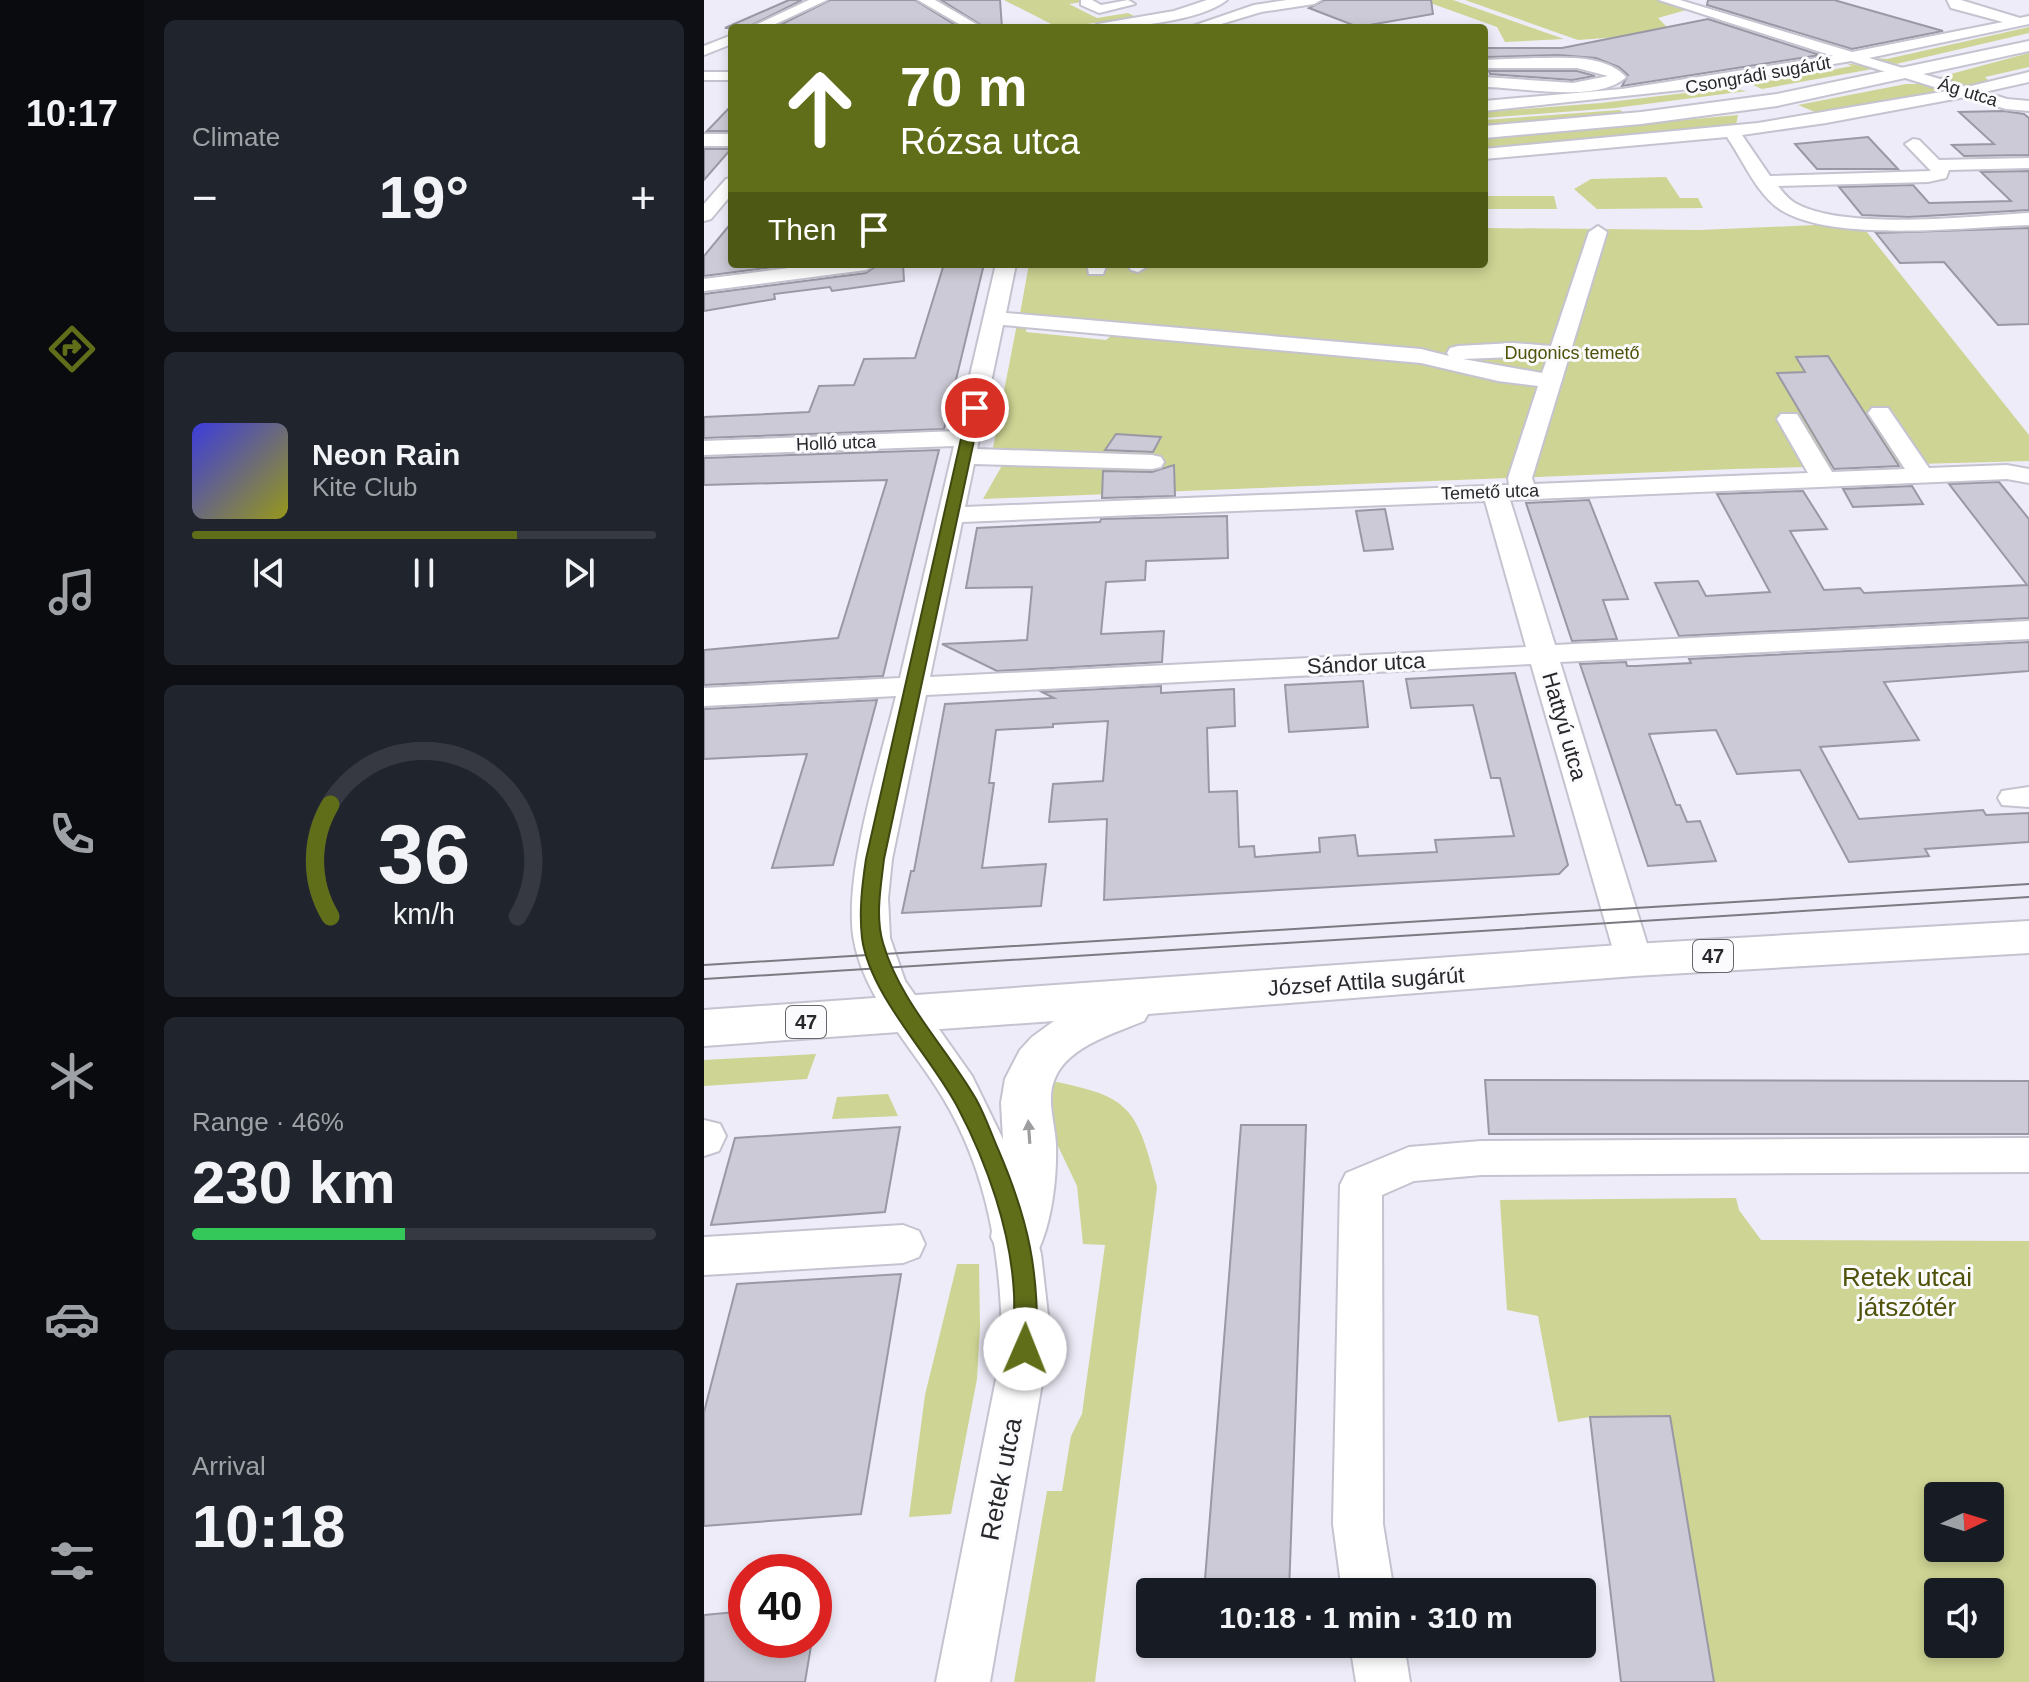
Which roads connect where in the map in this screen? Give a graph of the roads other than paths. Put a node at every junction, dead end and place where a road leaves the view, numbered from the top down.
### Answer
1 (820, 0) edge
2 (925, 0) edge
3 (1314, 0) edge
4 (1666, 0) edge
5 (1954, 0) edge
6 (1210, 3) edge
7 (1128, 4) dead end
8 (1729, 5) dead end
9 (1099, 9) dead end
10 (1700, 10) junction
11 (1234, 16) junction
12 (1675, 19) dead end
13 (2024, 21) edge
14 (765, 24) edge
15 (969, 24) edge
16 (1116, 24) edge
17 (1207, 24) edge
18 (1246, 24) edge
19 (728, 40) edge
20 (708, 46) edge
21 (2029, 46) edge
22 (1777, 55) dead end
23 (1854, 58) junction
24 (1488, 64) edge
25 (1528, 64) junction
26 (1812, 66) junction
27 (1488, 71) edge
28 (1908, 74) junction
29 (704, 76) edge
30 (728, 76) edge
31 (2029, 77) edge
32 (1488, 82) edge
33 (1530, 83) junction
34 (1967, 92) junction
35 (1534, 103) junction
36 (1488, 106) edge
37 (2029, 106) edge
38 (1488, 132) edge
39 (1733, 133) junction
40 (704, 140) edge
41 (728, 140) edge
42 (1913, 144) dead end
43 (1488, 154) edge
44 (2029, 163) edge
45 (1934, 165) junction
46 (1768, 181) junction
47 (728, 188) edge
48 (704, 215) edge
49 (2029, 219) edge
50 (1871, 223) junction
51 (1598, 232) dead end
52 (1953, 242) dead end
53 (1922, 243) dead end
54 (1892, 244) dead end
55 (835, 268) edge
56 (1005, 268) edge
57 (704, 285) edge
58 (994, 318) junction
59 (1557, 353) junction
60 (1421, 356) junction
61 (1548, 381) junction
62 (1880, 413) dead end
63 (1789, 419) dead end
64 (966, 447) junction
65 (704, 448) edge
66 (1152, 462) dead end
67 (1922, 475) junction
68 (2029, 476) edge
69 (1824, 479) junction
70 (1509, 491) junction
71 (950, 515) junction
72 (2029, 630) edge
73 (1544, 654) junction
74 (913, 686) junction
75 (704, 697) edge
76 (2029, 937) edge
77 (1634, 960) junction
78 (1162, 996) junction
79 (909, 1015) junction
80 (704, 1028) edge
81 (2029, 1155) edge
82 (1018, 1237) junction
83 (903, 1244) dead end
84 (704, 1256) edge
85 (1366, 1578) edge
86 (1379, 1658) edge
87 (963, 1682) edge
88 (1383, 1682) edge

1 - 14 street
2 - 15 street
3 - 11 street
4 - 10 street, Ág utca
5 - 13 street
6 - 11 street
6 - 16 street
7 - 9 street
8 - 10 street
10 - 12 street
10 - 23 street, Ág utca
11 - 17 street
11 - 18 street
13 - 23 street, Csongrádi sugárút
19 - 20 street
21 - 28 main road, Csongrádi sugárút
22 - 26 street
23 - 26 street, Csongrádi sugárút
23 - 28 street, Ág utca
24 - 25 street
25 - 33 street
25 - 33 street
26 - 35 street, Csongrádi sugárút
27 - 33 street
28 - 34 street, Ág utca
28 - 38 main road, Csongrádi sugárút
29 - 30 street
31 - 34 street
32 - 33 street
33 - 35 street
34 - 37 street, Ág utca
34 - 39 street
35 - 36 street, Csongrádi sugárút
39 - 43 street
39 - 46 street
40 - 41 main road
42 - 45 street
44 - 45 street
45 - 46 street
46 - 50 street
47 - 48 street
49 - 50 street
50 - 54 street
51 - 59 street
52 - 53 street
55 - 57 street
56 - 58 street, Retek utca
58 - 60 street
58 - 64 street, Retek utca
59 - 60 street
59 - 61 street
60 - 61 street
61 - 70 street
62 - 67 street
63 - 69 street
64 - 65 street, Holló utca
64 - 66 street, Holló utca
64 - 71 street, Retek utca
67 - 68 street, Temető utca
67 - 69 street, Temető utca
69 - 70 street, Temető utca
70 - 71 street, Temető utca
70 - 73 street, Hattyú utca
71 - 74 street, Retek utca
72 - 73 street, Sándor utca
73 - 74 street, Sándor utca
73 - 77 street, Hattyú utca
74 - 75 street, Sándor utca
74 - 79 street, Retek utca
76 - 77 main road, József Attila sugárút / 47
77 - 78 main road, József Attila sugárút / 47
78 - 79 main road, József Attila sugárút / 47
82 -> 78 main road
79 - 80 main road, József Attila sugárút / 47
79 - 82 street, Retek utca
81 - 85 street
82 - 87 street, Retek utca
83 - 84 street
86 - 88 street

